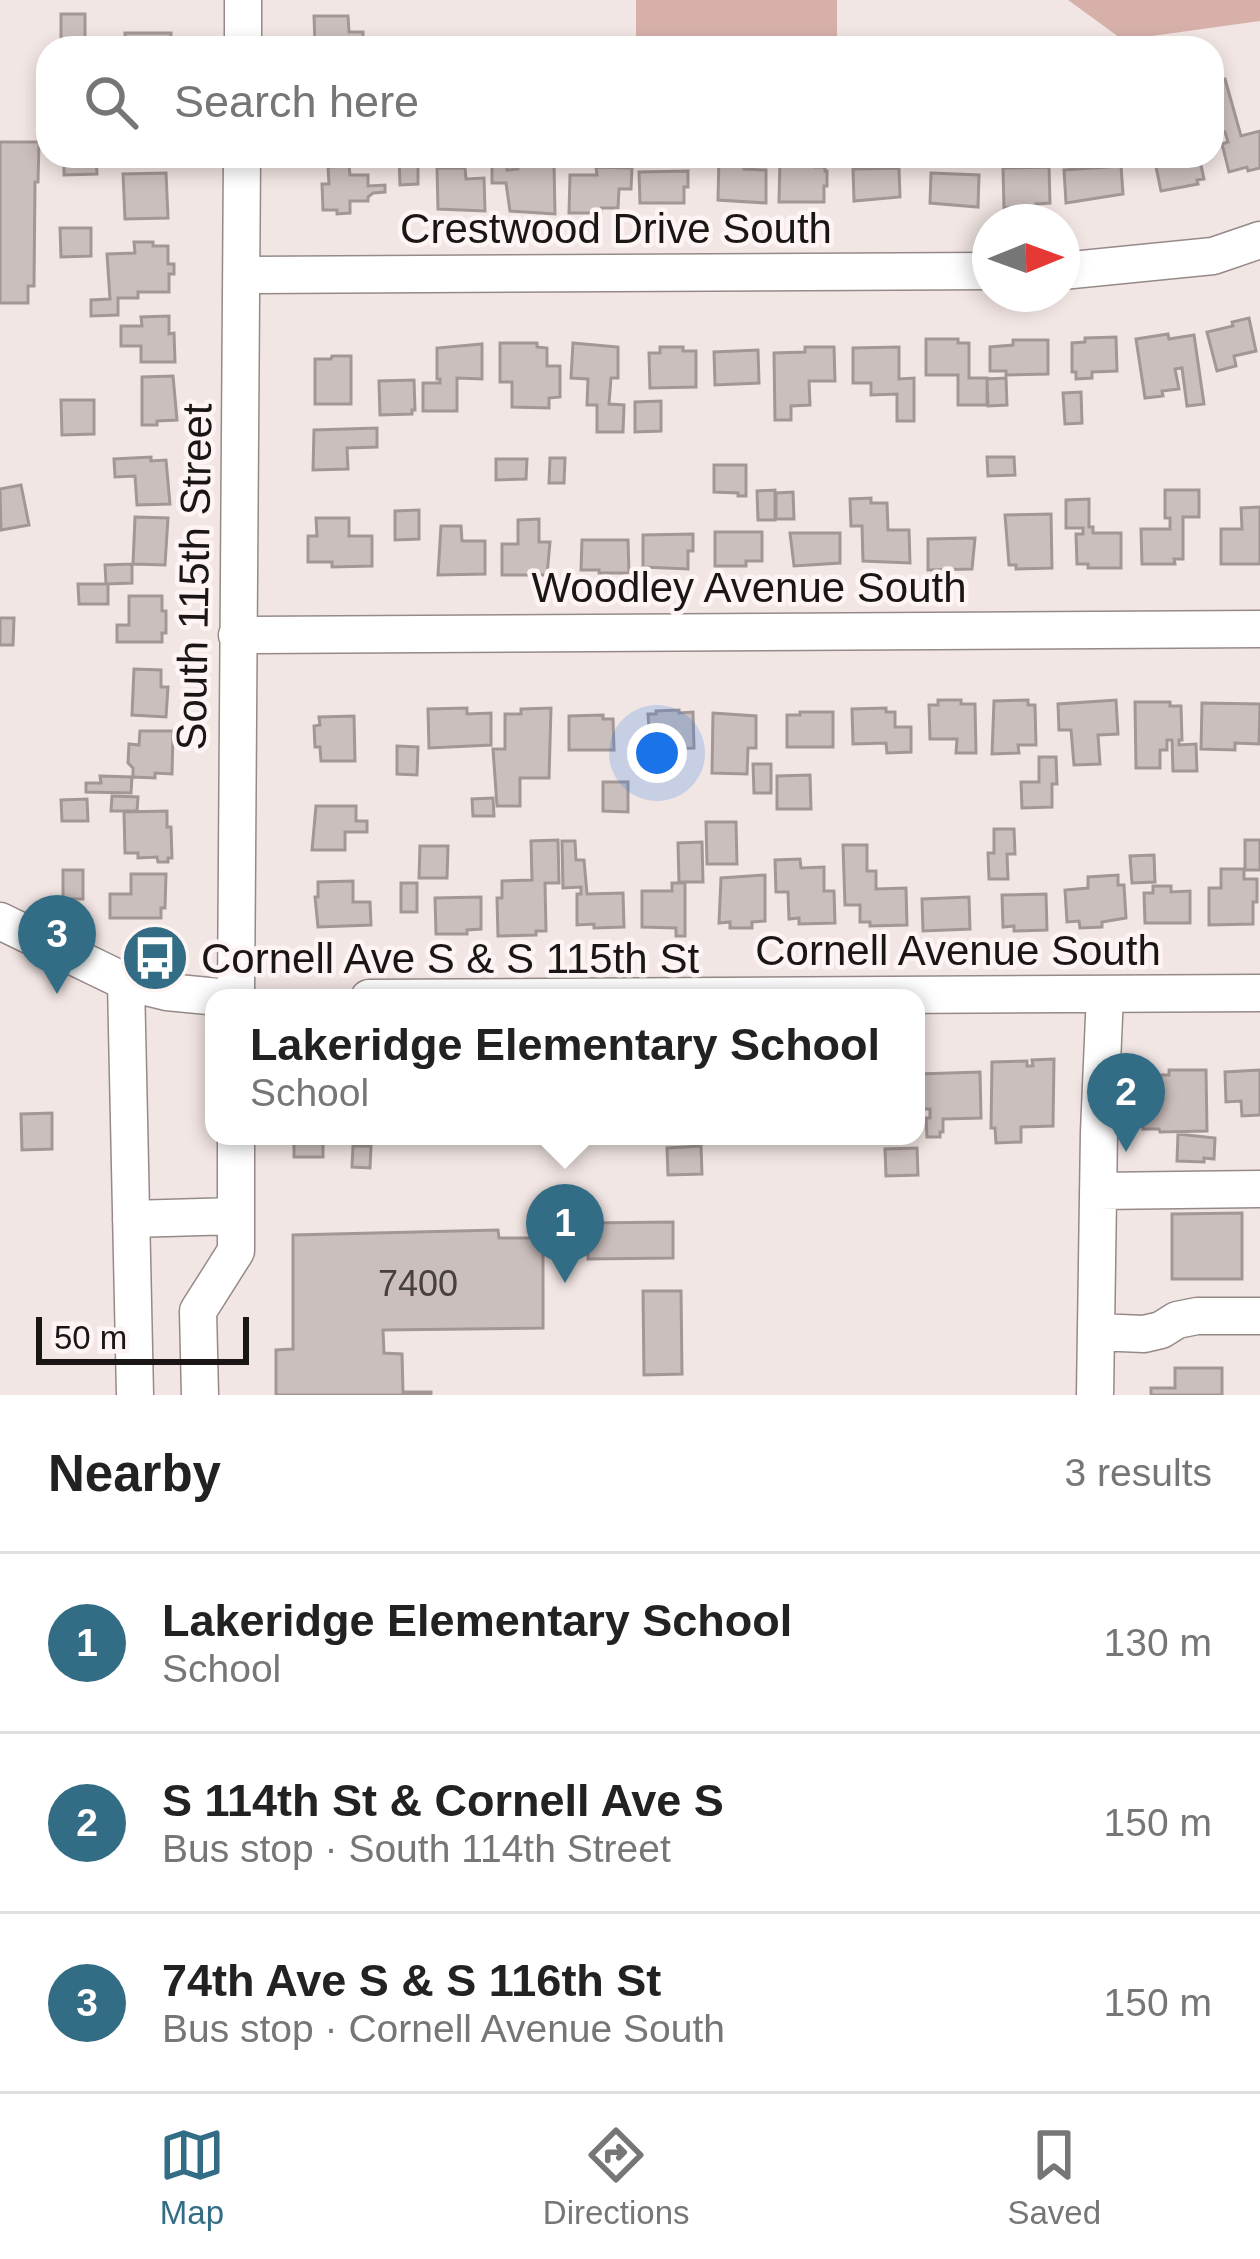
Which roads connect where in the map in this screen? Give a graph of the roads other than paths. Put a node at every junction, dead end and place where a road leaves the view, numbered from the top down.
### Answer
1 (243, 0) edge
2 (243, 36) edge
3 (242, 168) edge
4 (1260, 240) edge
5 (1080, 269) edge
6 (972, 271) edge
7 (242, 275) junction
8 (1260, 629) edge
9 (238, 634) junction
10 (9, 924) edge
11 (126, 982) junction
12 (232, 989) edge
13 (1260, 993) edge
14 (1105, 994) junction
15 (925, 995) edge
16 (205, 996) edge
17 (236, 1145) edge
18 (1260, 1189) edge
19 (1098, 1191) junction
20 (236, 1216) junction
21 (131, 1219) junction
22 (1260, 1316) edge
23 (1096, 1333) junction
24 (134, 1395) edge
25 (200, 1395) edge
26 (1095, 1395) edge

1 - 2 street
3 - 7 street, South 115th Street
4 - 5 street
6 - 7 street, Crestwood Drive South
7 - 9 street, South 115th Street
8 - 9 street, Woodley Avenue South
9 - 12 street, South 115th Street
10 - 11 street
11 - 16 street
11 - 21 street
13 - 14 street, Cornell Avenue South
14 - 15 street, Cornell Avenue South
14 - 19 street
17 - 20 street
18 - 19 street
19 - 23 street
20 - 21 street
20 - 25 street
21 - 24 street
22 - 23 street
23 - 26 street

